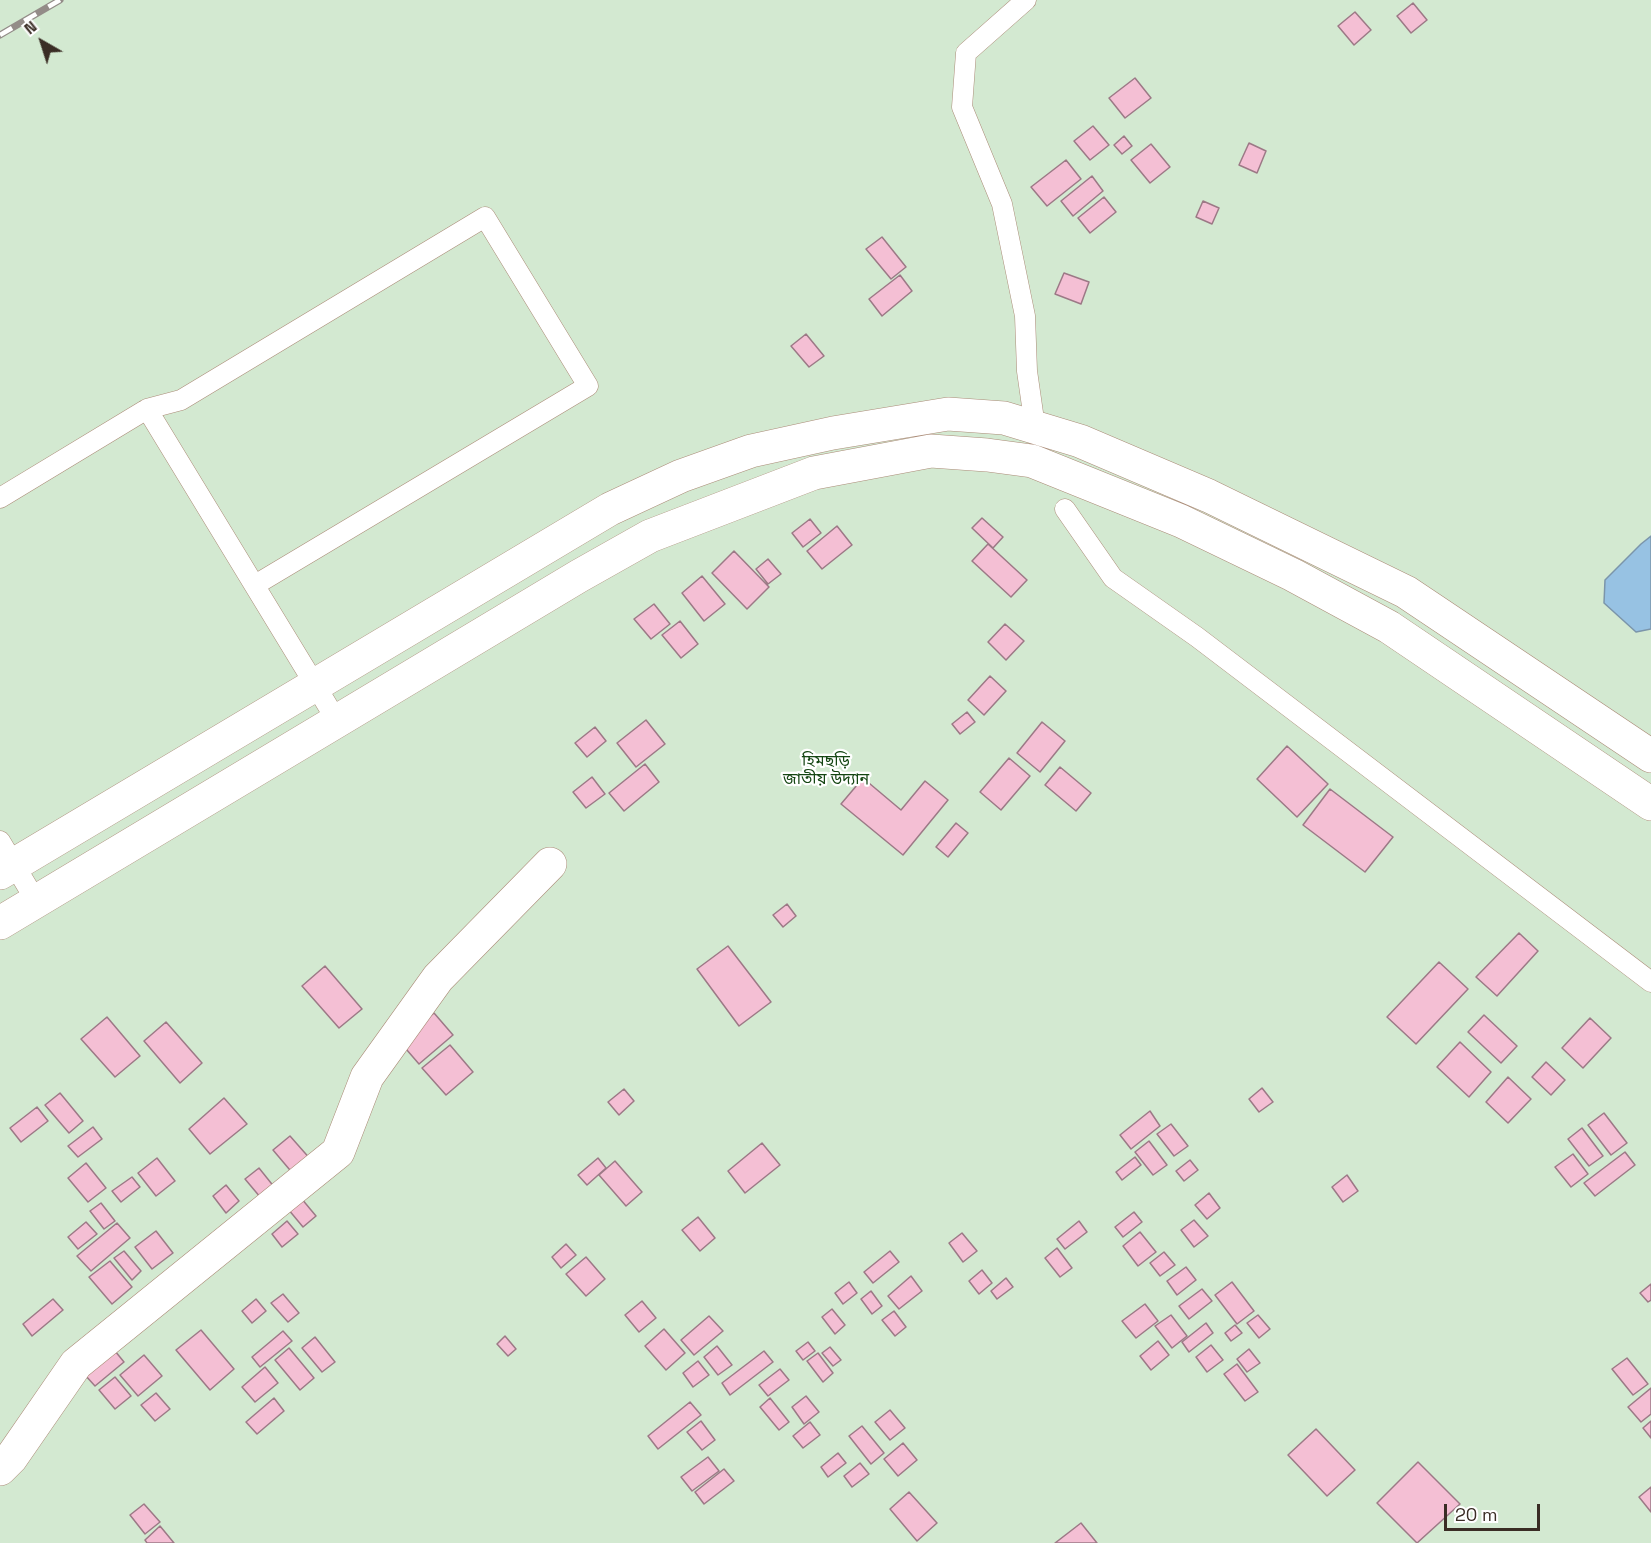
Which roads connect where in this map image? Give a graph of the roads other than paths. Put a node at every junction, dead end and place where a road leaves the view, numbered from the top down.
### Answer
1 (1026, 0) edge
2 (147, 409) junction
3 (1035, 427) junction
4 (0, 498) edge
5 (1065, 508) dead end
6 (255, 585) junction
7 (315, 685) junction
8 (337, 721) junction
9 (1651, 756) edge
10 (1651, 804) edge
11 (5, 860) edge
12 (550, 864) dead end
13 (36, 901) junction
14 (0, 923) edge
15 (1651, 982) edge
16 (0, 1469) edge

1 - 3 lane
2 - 4 lane
2 - 6 lane
2 - 6 lane
3 - 7 street
3 - 9 street
5 - 15 lane
6 - 7 lane
7 - 8 lane
7 - 11 street
8 - 10 street
8 - 13 street
11 - 13 lane
12 - 16 street
13 - 14 street

